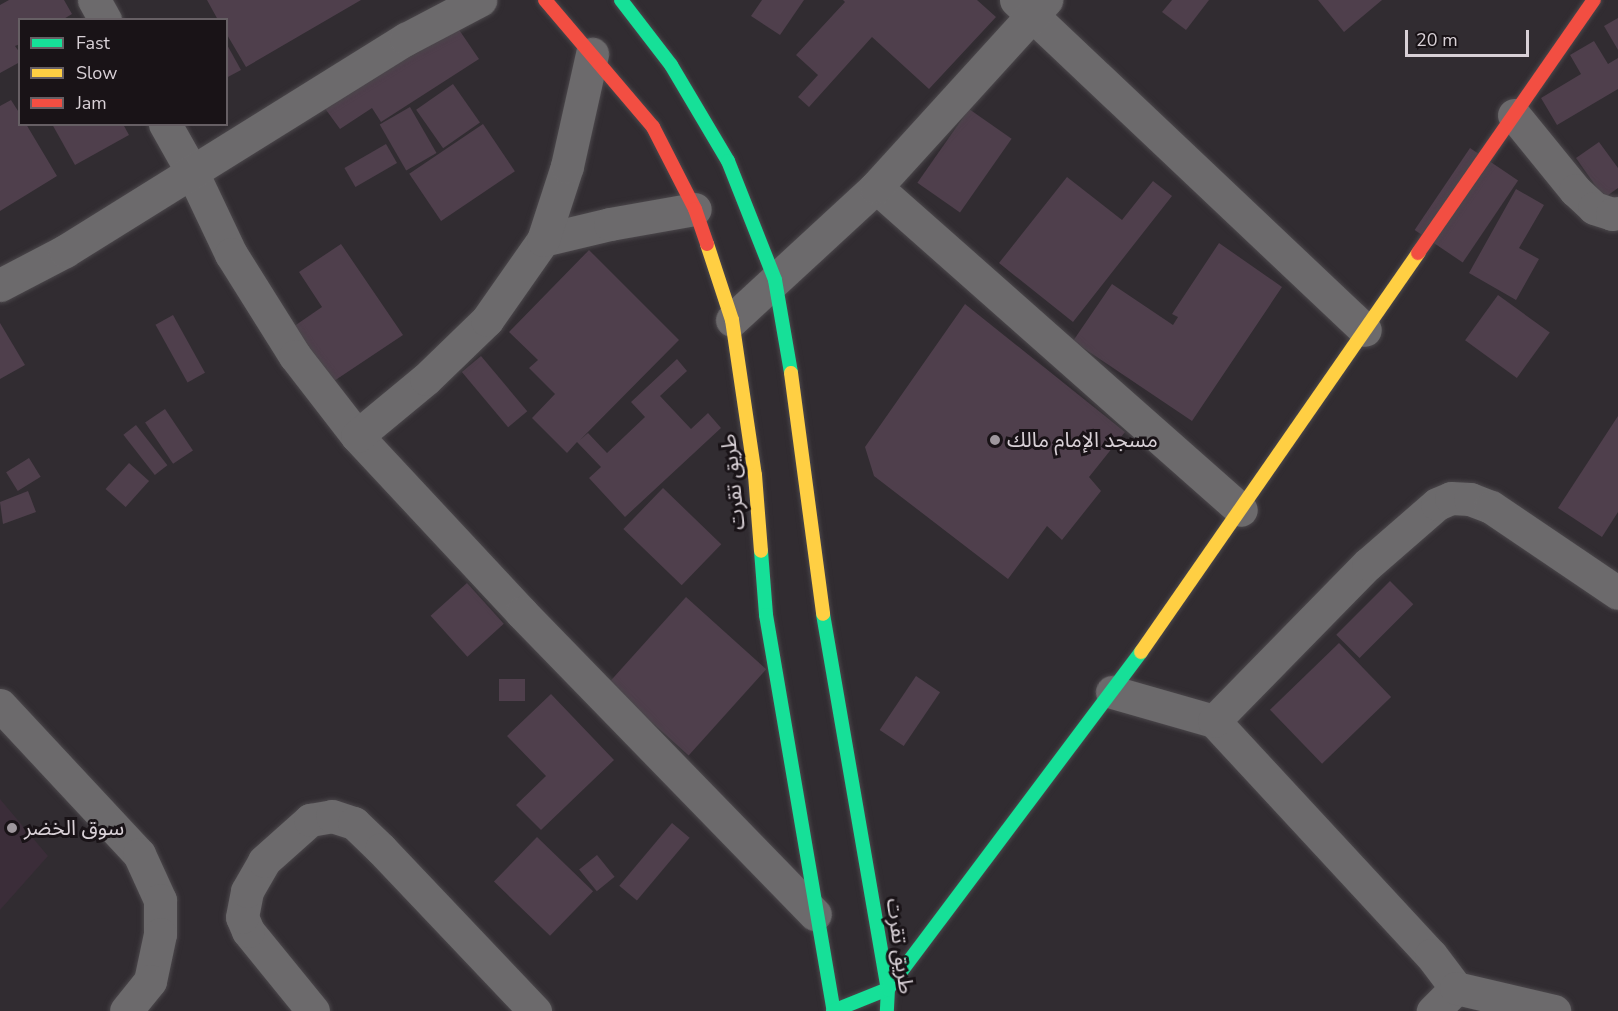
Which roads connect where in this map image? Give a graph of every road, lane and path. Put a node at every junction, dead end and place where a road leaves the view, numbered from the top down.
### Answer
1 (94, 0) edge
2 (480, 0) edge
3 (545, 0) edge
4 (621, 0) edge
5 (1594, 0) edge
6 (1032, 5) edge
7 (104, 18) edge
8 (592, 54) junction
9 (1514, 115) junction
10 (166, 126) edge
11 (192, 172) junction
12 (876, 187) junction
13 (695, 209) junction
14 (1618, 213) edge
15 (543, 240) junction
16 (775, 280) junction
17 (0, 285) edge
18 (732, 320) junction
19 (1365, 330) junction
20 (357, 436) junction
21 (1241, 510) junction
22 (1618, 593) edge
23 (1112, 692) junction
24 (0, 705) edge
25 (1214, 721) junction
26 (815, 914) junction
27 (1456, 988) junction
28 (888, 989) junction
29 (524, 1007) edge
30 (126, 1011) edge
31 (313, 1011) edge
32 (833, 1011) edge
33 (887, 1011) edge
34 (1433, 1011) edge
35 (1554, 1011) edge

1 - 7 street
2 - 11 street
3 - 8 main road, طريق تقرت
4 - 16 main road, طريق تقرت
5 - 9 main road
6 - 12 street
6 - 19 street
8 - 13 main road, طريق تقرت
8 - 15 street
9 - 14 street
9 - 19 main road
10 - 11 street
11 - 17 street
11 - 20 street
12 - 16 street
12 - 21 street
13 - 15 street
13 - 18 main road, طريق تقرت
15 - 20 street
16 - 18 street
16 - 28 main road, طريق تقرت
18 - 26 main road, طريق تقرت
19 - 21 main road
20 - 26 street
21 - 23 main road
22 - 25 street
23 - 25 street
23 - 28 main road
24 - 30 street
25 - 27 street
26 - 32 main road, طريق تقرت
27 - 34 street
27 - 35 street
28 - 32 main road
28 - 33 main road, طريق تقرت
29 - 31 street

